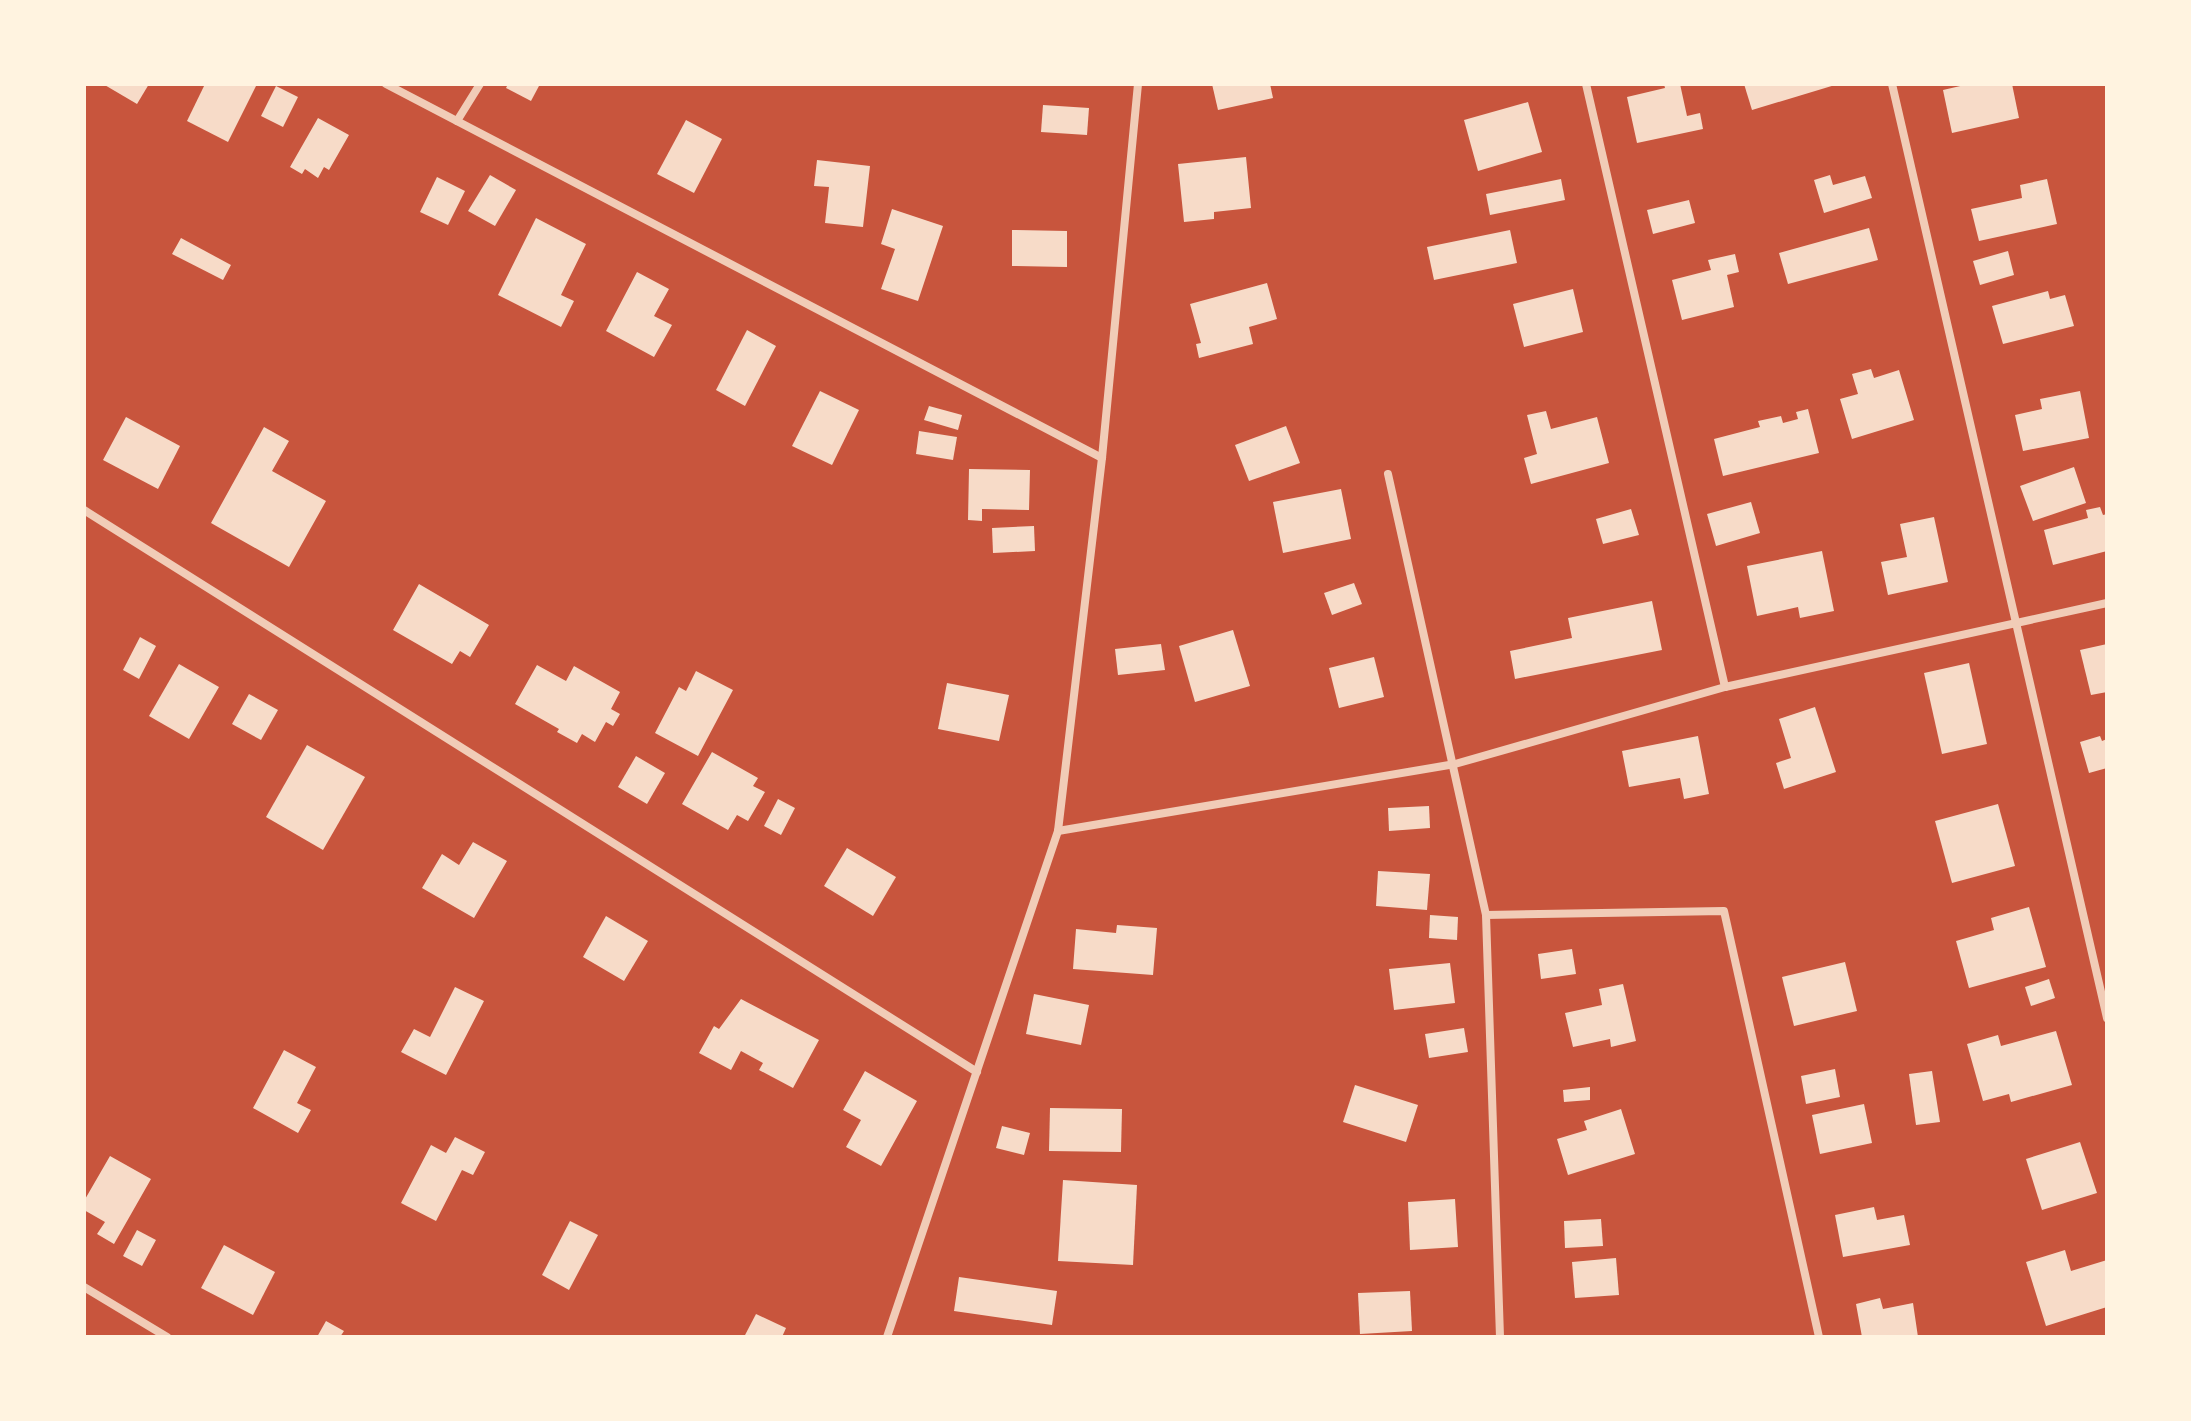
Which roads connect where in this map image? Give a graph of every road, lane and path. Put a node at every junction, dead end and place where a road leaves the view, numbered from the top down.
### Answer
1 (386, 84) edge
2 (480, 84) edge
3 (1138, 84) edge
4 (1586, 84) edge
5 (1892, 84) edge
6 (457, 121) junction
7 (1102, 458) junction
8 (1388, 474) dead end
9 (84, 510) edge
10 (2107, 603) edge
11 (2018, 625) junction
12 (1725, 687) junction
13 (1455, 764) junction
14 (1058, 831) junction
15 (1486, 915) junction
16 (2107, 1018) edge
17 (977, 1072) junction
18 (84, 1287) edge
19 (167, 1337) edge
20 (887, 1337) edge
21 (1500, 1337) edge
22 (1819, 1337) edge

1 - 6 street
2 - 6 street
3 - 7 street
4 - 12 street
5 - 11 street
6 - 7 street
7 - 14 street
8 - 13 street
9 - 17 street
10 - 11 street
11 - 12 street
11 - 16 street
12 - 13 street
13 - 14 street
13 - 15 street
14 - 17 street
15 - 21 street
15 - 22 street
17 - 20 street
18 - 19 street

